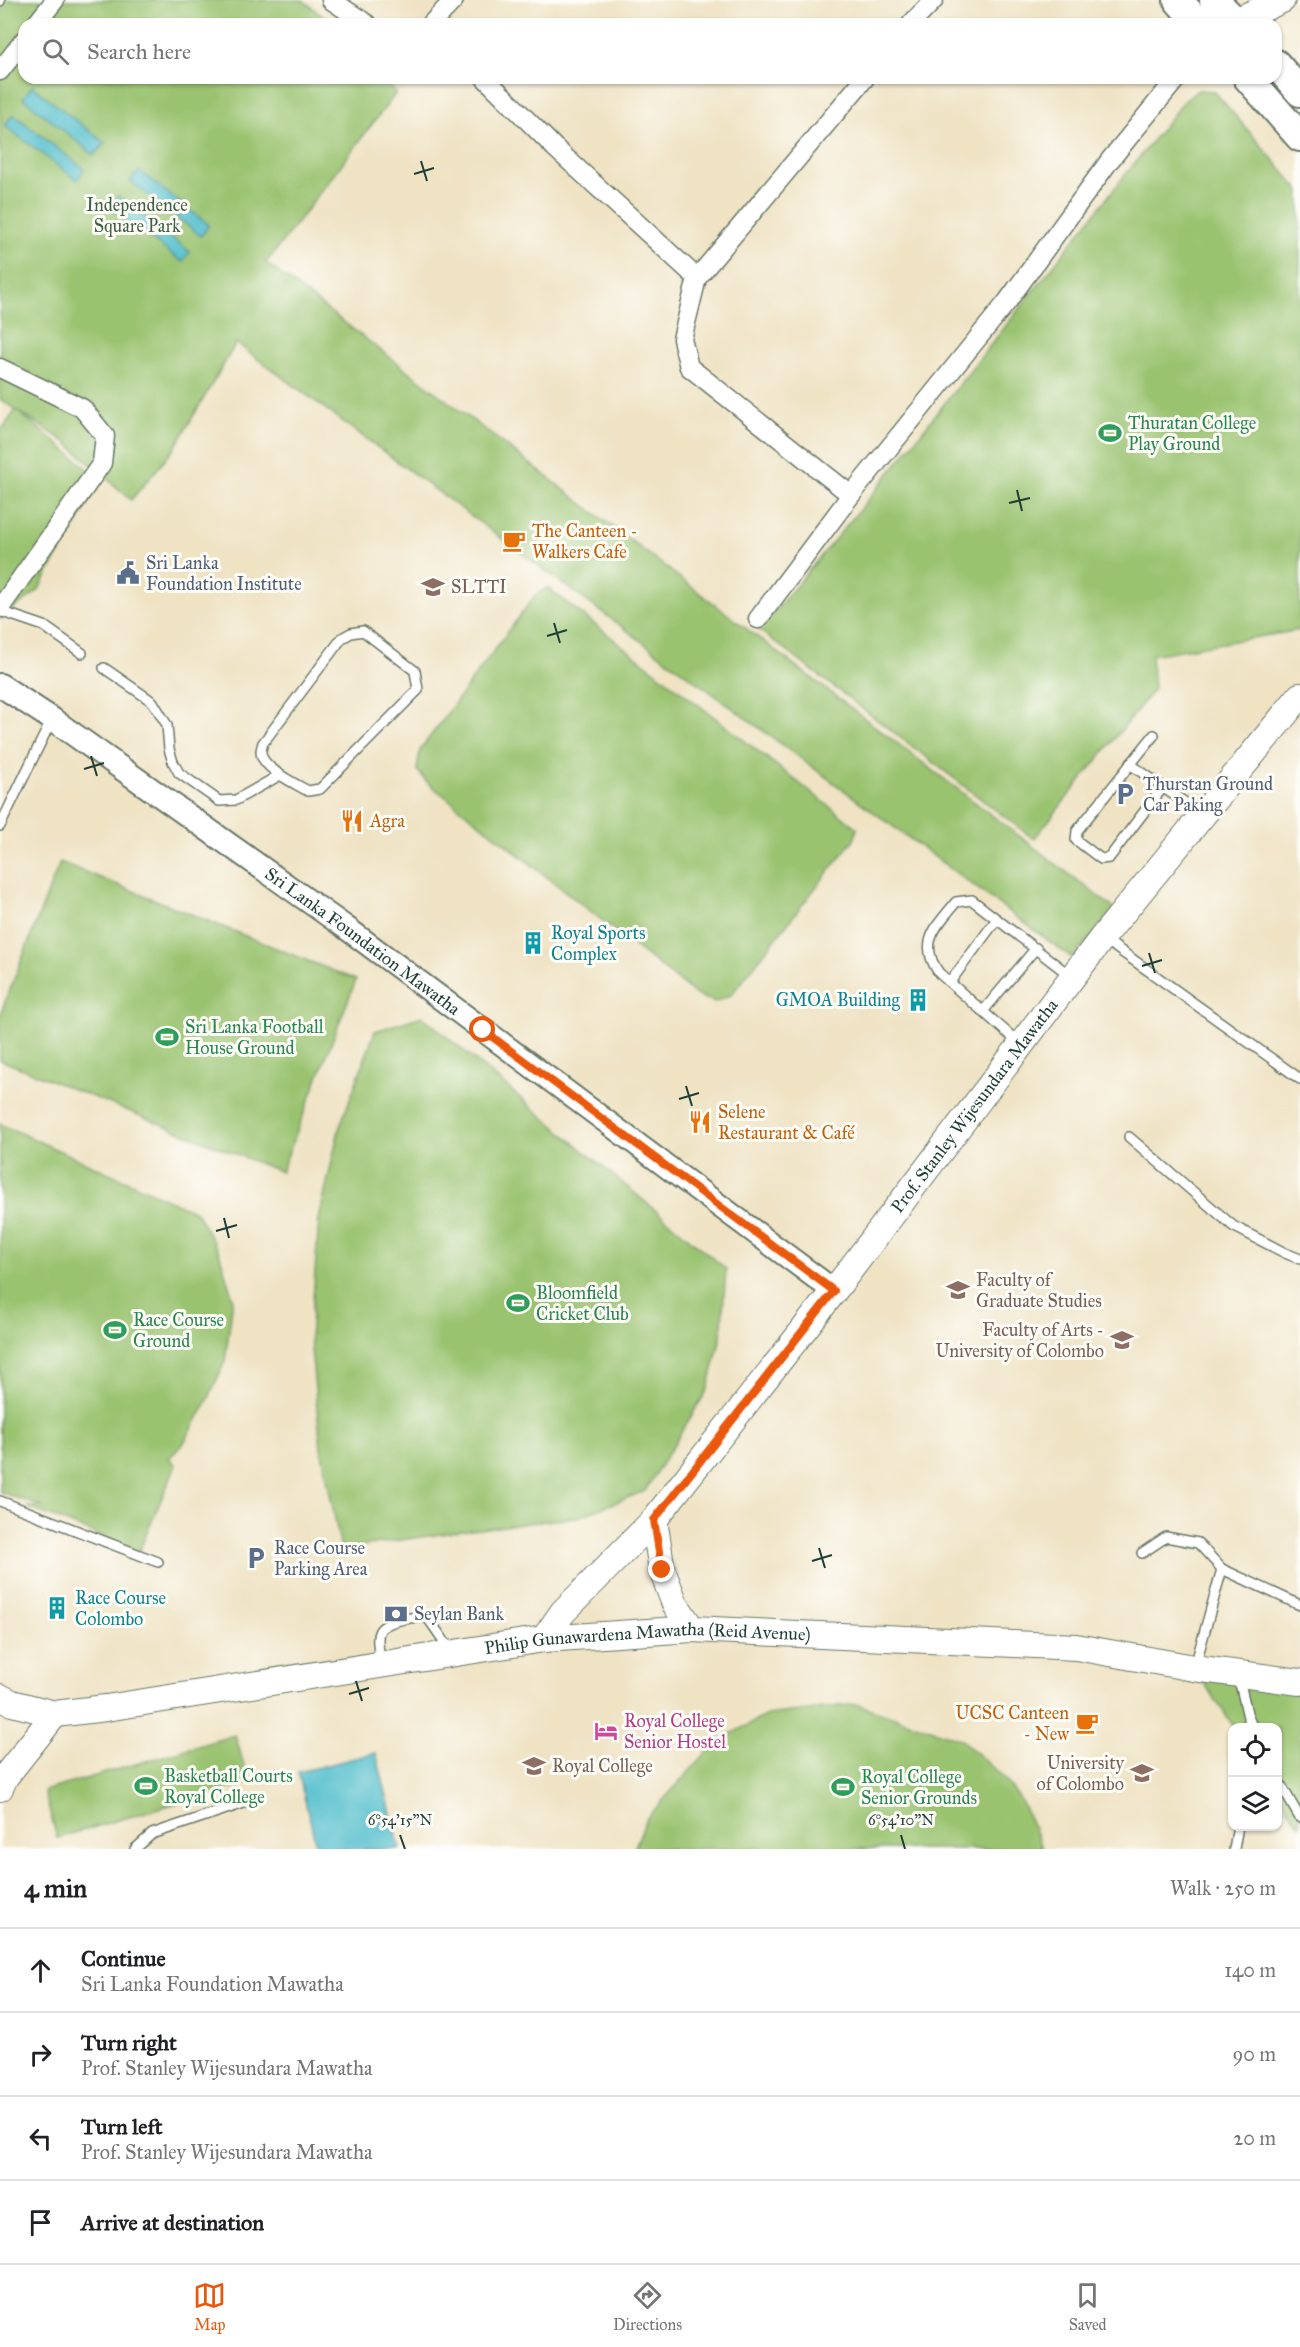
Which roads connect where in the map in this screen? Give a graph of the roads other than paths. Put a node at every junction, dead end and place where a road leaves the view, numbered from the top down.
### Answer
1 (55, 0) edge
2 (331, 0) edge
3 (454, 0) edge
4 (934, 0) edge
5 (1178, 0) edge
6 (1214, 0) edge
7 (1282, 0) edge
8 (41, 18) edge
9 (358, 18) edge
10 (437, 18) edge
11 (916, 18) edge
12 (1194, 18) edge
13 (1230, 18) edge
14 (1244, 18) edge
15 (18, 48) edge
16 (0, 71) edge
17 (1282, 71) edge
18 (491, 84) edge
19 (860, 84) edge
20 (1172, 84) edge
21 (1253, 84) edge
22 (1300, 92) edge
23 (1300, 137) edge
24 (697, 278) junction
25 (0, 368) edge
26 (851, 495) junction
27 (0, 609) edge
28 (758, 620) dead end
29 (82, 653) dead end
30 (104, 668) dead end
31 (0, 685) edge
32 (1300, 696) edge
33 (52, 719) junction
34 (1154, 735) dead end
35 (1130, 764) junction
36 (280, 775) junction
37 (1162, 787) junction
38 (1203, 815) junction
39 (0, 826) edge
40 (997, 919) junction
41 (1102, 938) junction
42 (1036, 948) junction
43 (1072, 978) junction
44 (950, 982) junction
45 (984, 1010) junction
46 (1021, 1045) junction
47 (1300, 1079) edge
48 (1129, 1137) dead end
49 (1300, 1258) edge
50 (834, 1291) junction
51 (0, 1501) edge
52 (654, 1520) junction
53 (1142, 1553) dead end
54 (158, 1562) dead end
55 (1222, 1569) junction
56 (1300, 1605) edge
57 (692, 1629) junction
58 (544, 1639) junction
59 (453, 1654) junction
60 (381, 1665) junction
61 (1194, 1668) junction
62 (1238, 1674) junction
63 (1300, 1682) edge
64 (0, 1697) edge
65 (55, 1714) junction
66 (1248, 1717) junction
67 (1248, 1723) edge
68 (1251, 1723) edge
69 (1282, 1787) edge
70 (0, 1788) edge
71 (247, 1802) dead end
72 (1300, 1818) edge
73 (1237, 1831) edge
74 (135, 1849) edge
75 (1234, 1849) edge

1 - 8 street
2 - 9 street
3 - 10 street
4 - 11 street
5 - 12 main road
6 - 13 main road
7 - 14 main road
15 - 16 street
17 - 22 main road
18 - 24 street
19 - 24 street
20 - 26 street
21 - 23 main road
24 - 26 street
25 - 27 street
26 - 28 street
27 - 29 lane
30 - 36 lane
31 - 33 street, Sri Lanka Foundation Mawatha
32 - 38 main road, Prof. Stanley Wijesundara Mawatha
33 - 39 lane
33 - 50 street, Sri Lanka Foundation Mawatha
34 - 35 lane
35 - 37 lane
35 - 37 lane
36 - 36 lane
37 - 38 lane
38 - 41 main road, Prof. Stanley Wijesundara Mawatha
40 - 42 lane
40 - 44 lane
40 - 44 lane
41 - 43 main road, Prof. Stanley Wijesundara Mawatha
41 - 47 lane
42 - 43 lane
42 - 45 lane
43 - 46 main road, Prof. Stanley Wijesundara Mawatha
44 - 45 lane
45 - 46 lane
46 - 50 main road, Prof. Stanley Wijesundara Mawatha
48 - 49 lane
50 - 52 main road, Prof. Stanley Wijesundara Mawatha
51 - 54 lane
52 - 57 main road
52 - 58 main road, Prof. Stanley Wijesundara Mawatha
53 - 55 lane
55 - 56 lane
55 - 61 lane
57 - 58 main road, Philip Gunawardena Mawatha (Reid Avenue)
57 - 61 main road, Philip Gunawardena Mawatha (Reid Avenue)
58 - 59 main road, Philip Gunawardena Mawatha (Reid Avenue)
59 - 60 main road, Philip Gunawardena Mawatha (Reid Avenue)
59 - 60 lane
60 - 65 main road, Philip Gunawardena Mawatha (Reid Avenue)
61 - 62 main road, Philip Gunawardena Mawatha (Reid Avenue)
62 - 63 main road, Philip Gunawardena Mawatha (Reid Avenue)
62 - 66 lane
64 - 65 main road, Philip Gunawardena Mawatha (Reid Avenue)
65 - 70 main road
66 - 67 lane
66 - 68 lane
69 - 72 lane
71 - 74 lane
73 - 75 lane

